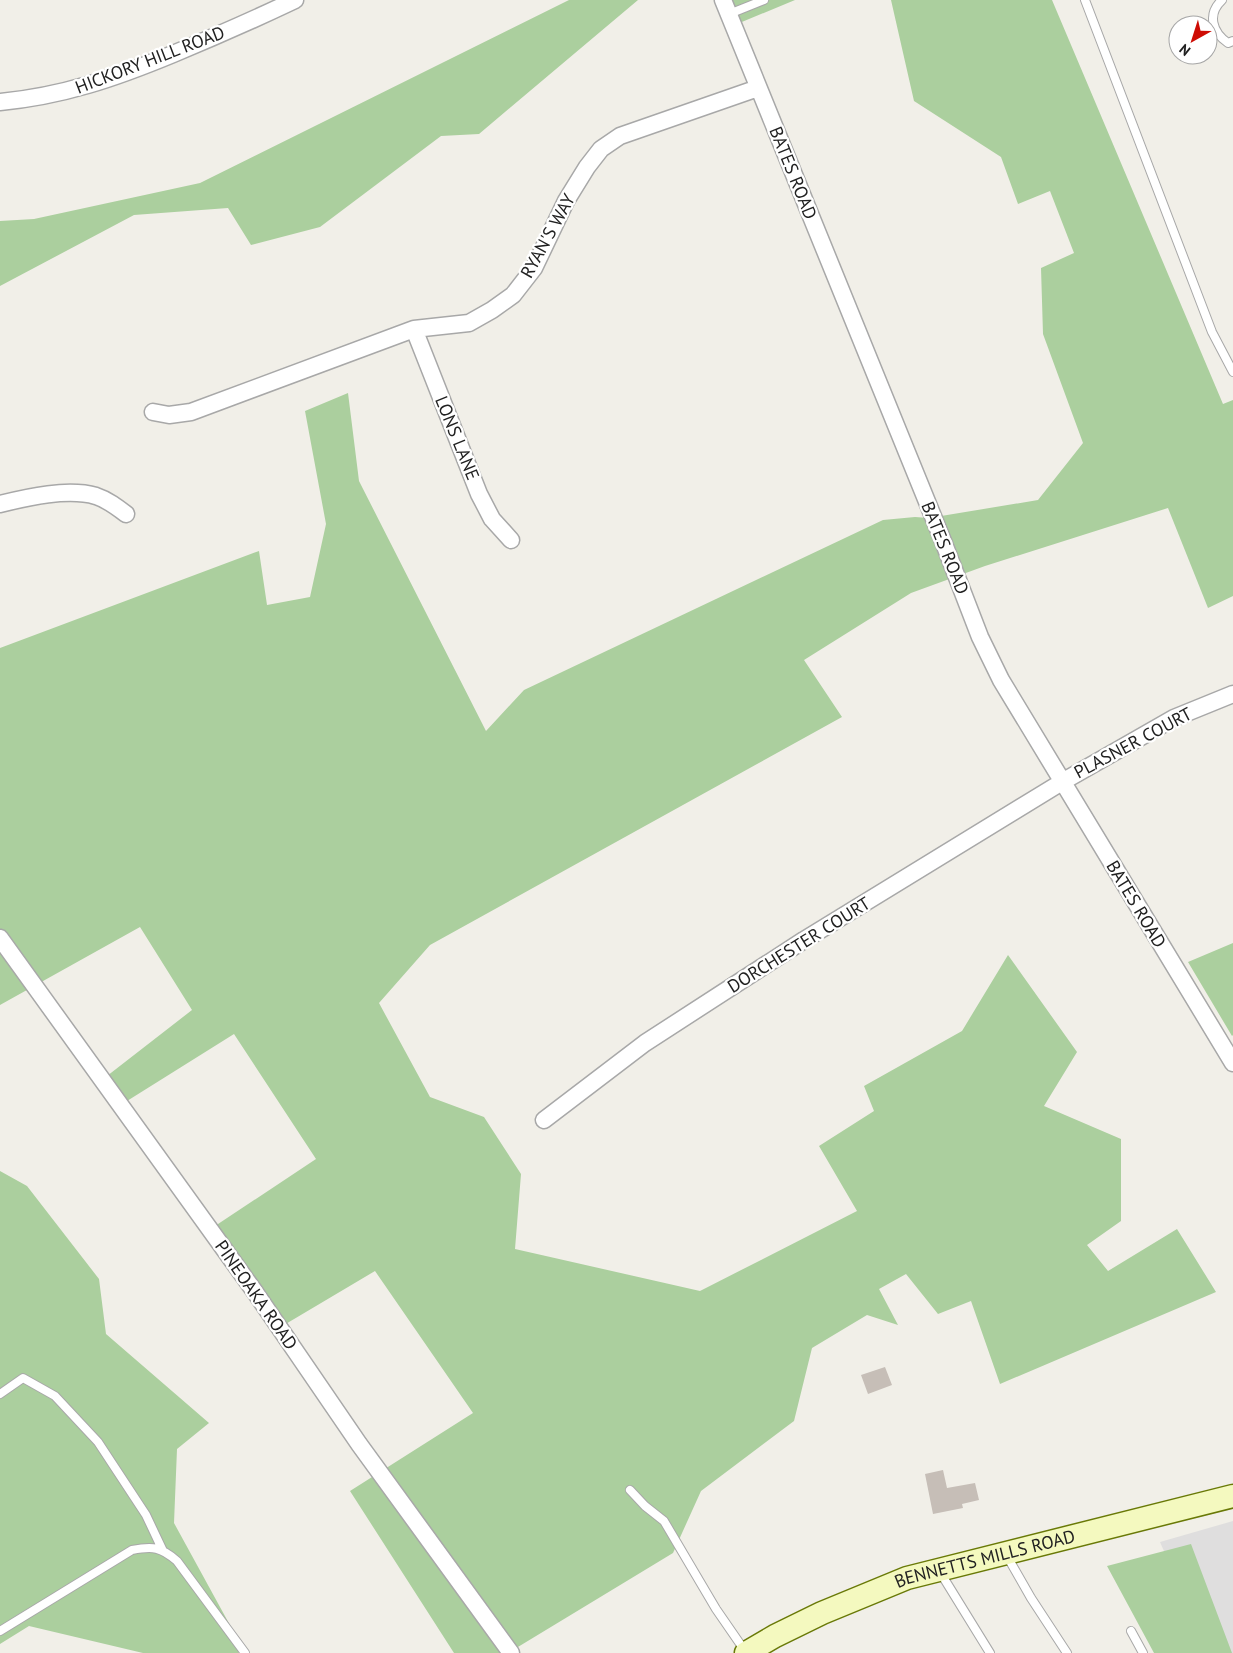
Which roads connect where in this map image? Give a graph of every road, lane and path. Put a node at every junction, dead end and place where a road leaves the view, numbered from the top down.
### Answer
1 (295, 0) edge
2 (764, 0) edge
3 (1085, 0) edge
4 (1222, 0) edge
5 (726, 7) edge
6 (1233, 41) edge
7 (758, 88) junction
8 (0, 102) edge
9 (414, 329) junction
10 (1233, 372) edge
11 (153, 412) dead end
12 (0, 504) edge
13 (126, 514) dead end
14 (511, 540) dead end
15 (1233, 694) edge
16 (1062, 782) junction
17 (0, 938) edge
18 (1232, 1061) edge
19 (544, 1120) dead end
20 (0, 1394) edge
21 (630, 1490) dead end
22 (1233, 1496) edge
23 (163, 1550) junction
24 (1005, 1552) junction
25 (939, 1570) junction
26 (0, 1631) edge
27 (1131, 1631) dead end
28 (751, 1652) edge
29 (245, 1653) edge
30 (511, 1653) edge
31 (990, 1653) edge
32 (1066, 1653) edge
33 (1143, 1653) edge

1 - 8 street, HICKORY HILL ROAD
2 - 5 lane
3 - 10 lane
4 - 6 lane
5 - 7 street, BATES ROAD
7 - 9 street, RYAN'S WAY
7 - 16 street, BATES ROAD
9 - 11 street, RYAN'S WAY
9 - 14 street, LONS LANE
12 - 13 street
15 - 16 street, PLASNER COURT
16 - 18 street, BATES ROAD
16 - 19 street, DORCHESTER COURT
17 - 30 street, PINEOAKA ROAD
20 - 23 lane
21 - 28 lane
22 - 24 main road, BENNETTS MILLS ROAD
23 - 26 lane
23 - 29 lane
24 - 25 main road, BENNETTS MILLS ROAD
24 - 32 lane
25 - 28 main road, BENNETTS MILLS ROAD
25 - 31 lane
27 - 33 lane

